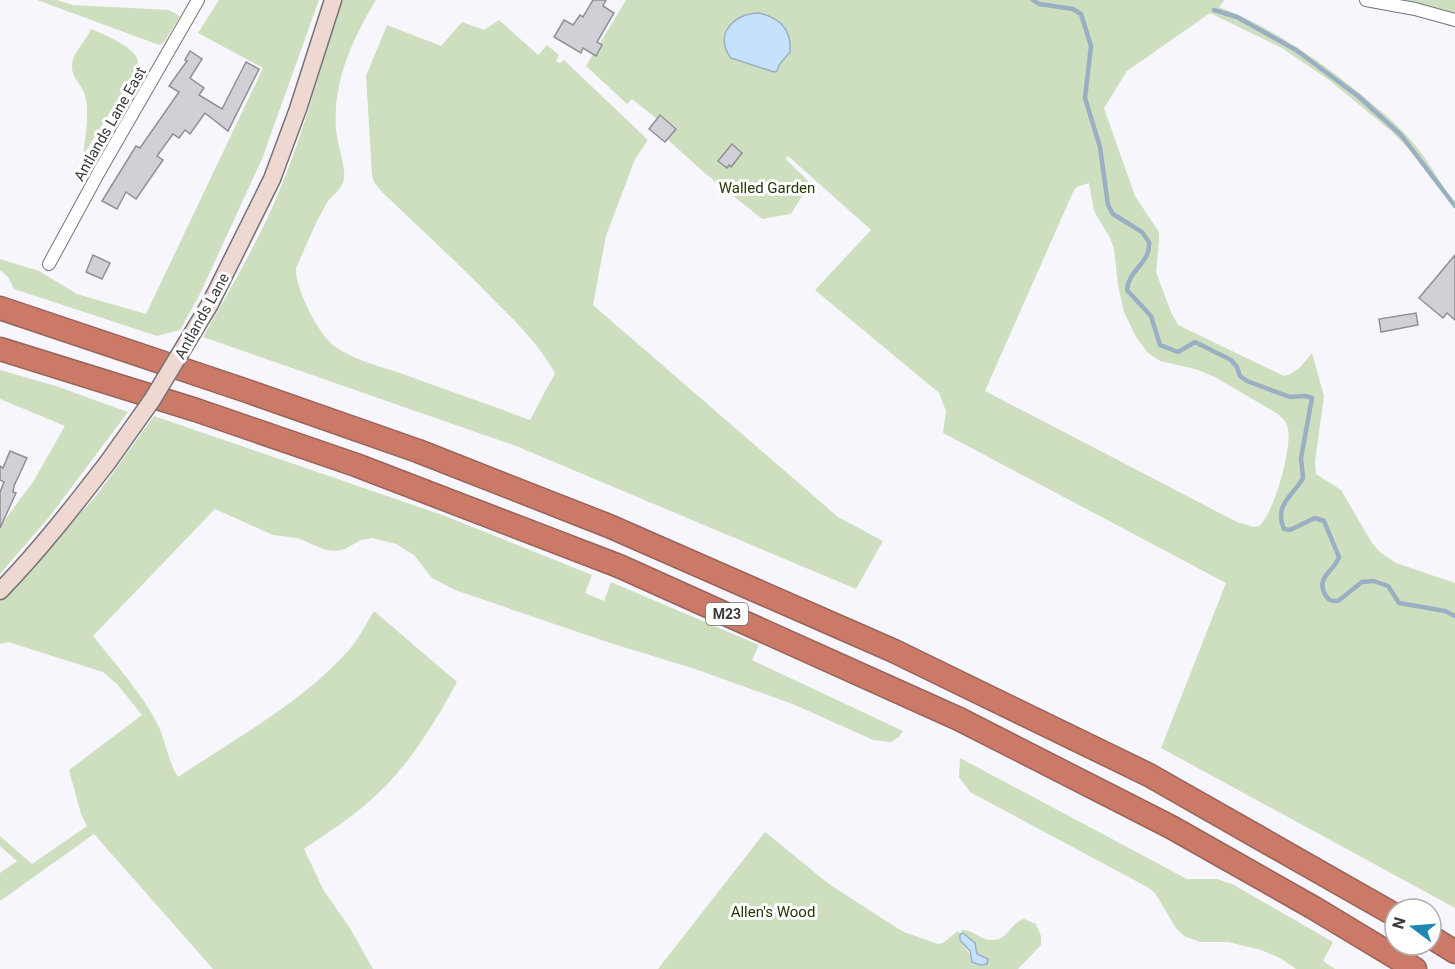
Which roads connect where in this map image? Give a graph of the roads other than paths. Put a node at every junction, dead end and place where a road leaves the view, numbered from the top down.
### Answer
1 (198, 0) edge
2 (333, 0) edge
3 (1366, 0) edge
4 (1455, 20) edge
5 (49, 264) dead end
6 (0, 308) edge
7 (0, 349) edge
8 (0, 591) edge
9 (1383, 908) edge
10 (1415, 969) edge

1 - 5 street, Antlands Lane East
2 - 8 main road, Antlands Lane, bridge
3 - 4 street
6 - 9 highway, M23
7 - 10 highway, M23

